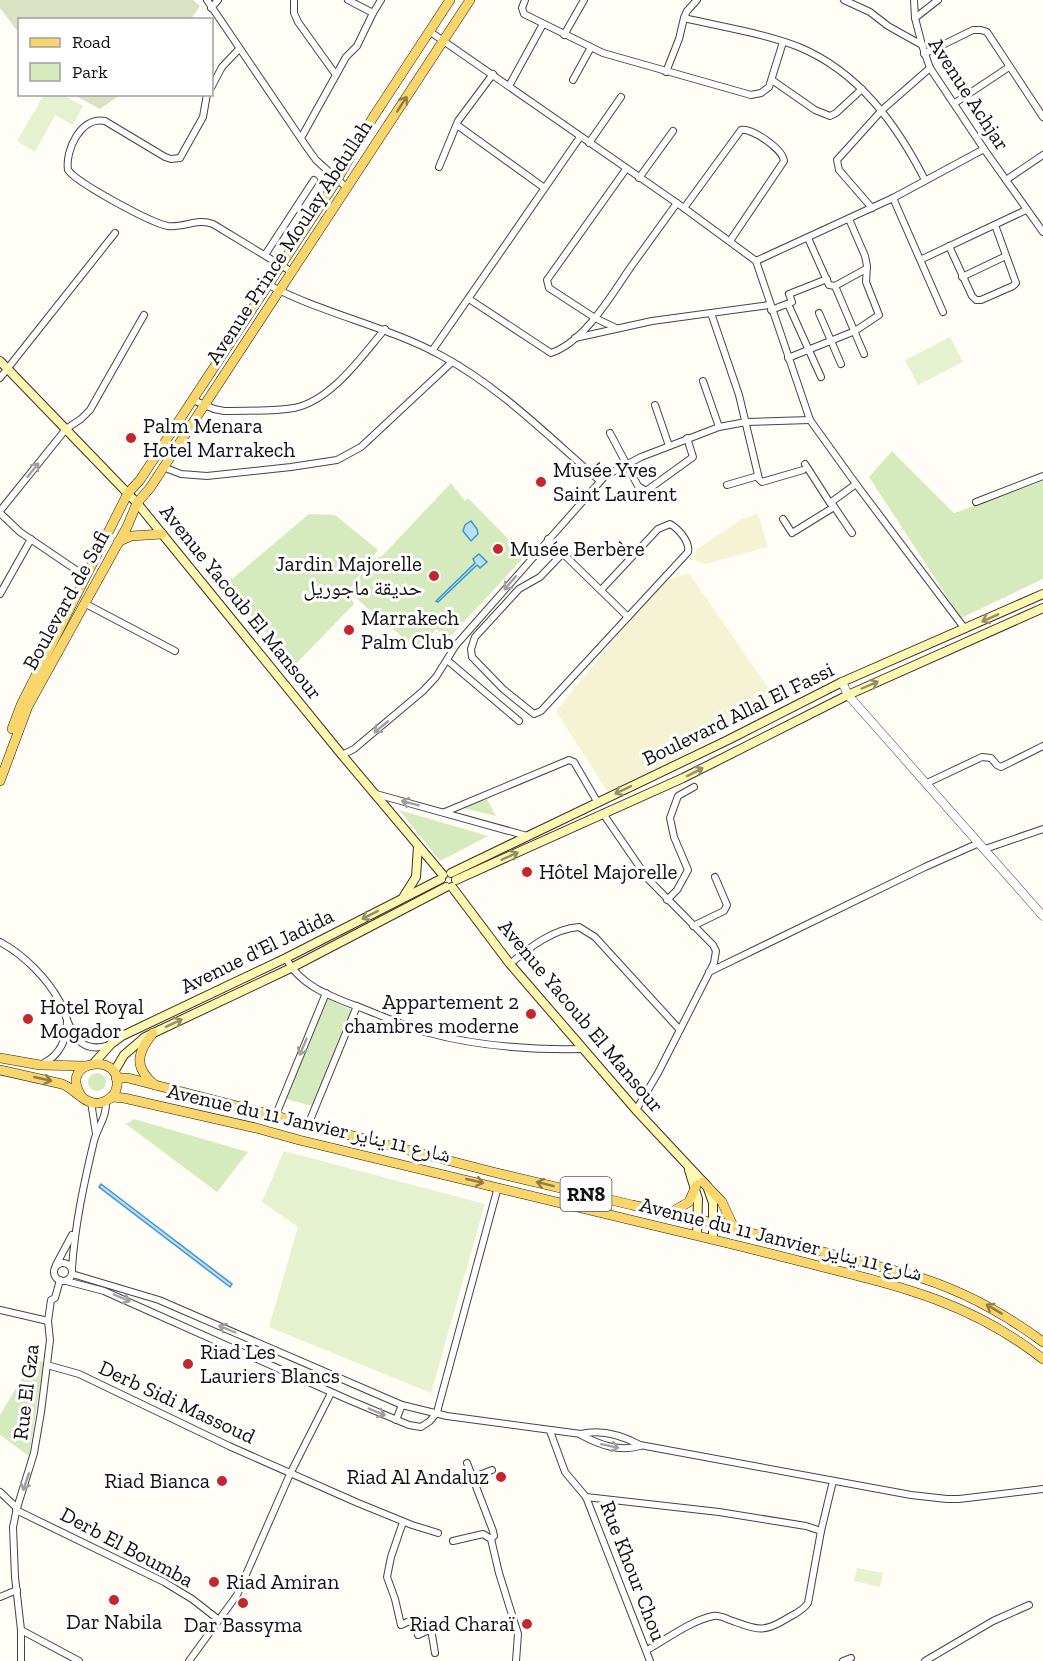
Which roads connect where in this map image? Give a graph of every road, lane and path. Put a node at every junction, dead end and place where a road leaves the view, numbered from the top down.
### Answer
1 (207, 0) edge
2 (218, 0) edge
3 (294, 0) edge
4 (348, 0) edge
5 (381, 0) edge
6 (450, 0) edge
7 (470, 0) edge
8 (525, 0) edge
9 (584, 0) edge
10 (698, 0) edge
11 (845, 0) edge
12 (914, 0) edge
13 (938, 0) edge
14 (211, 8) junction
15 (373, 13) junction
16 (684, 18) junction
17 (915, 18) junction
18 (543, 24) junction
19 (429, 31) junction
20 (564, 34) junction
21 (443, 41) junction
22 (783, 42) junction
23 (922, 45) junction
24 (239, 49) junction
25 (591, 49) junction
26 (924, 54) junction
27 (1009, 66) junction
28 (930, 68) junction
29 (666, 72) junction
30 (493, 74) junction
31 (336, 75) junction
32 (573, 80) dead end
33 (771, 80) junction
34 (213, 84) edge
35 (509, 86) junction
36 (862, 89) junction
37 (207, 96) edge
38 (621, 97) dead end
39 (955, 103) junction
40 (882, 110) junction
41 (1043, 117) edge
42 (457, 125) junction
43 (673, 131) dead end
44 (580, 137) junction
45 (301, 138) junction
46 (589, 143) junction
47 (984, 149) junction
48 (1043, 155) edge
49 (439, 166) dead end
50 (626, 169) junction
51 (639, 178) junction
52 (314, 180) dead end
53 (337, 180) junction
54 (926, 180) junction
55 (1006, 180) junction
56 (347, 188) junction
57 (543, 188) junction
58 (893, 198) junction
59 (677, 203) junction
60 (684, 208) junction
61 (872, 208) junction
62 (1026, 210) junction
63 (849, 219) junction
64 (995, 225) junction
65 (1043, 232) edge
66 (115, 233) dead end
67 (808, 238) junction
68 (730, 241) junction
69 (949, 246) junction
70 (265, 255) junction
71 (1006, 256) junction
72 (922, 259) junction
73 (756, 261) junction
74 (281, 265) junction
75 (866, 269) junction
76 (292, 272) junction
77 (962, 277) junction
78 (827, 279) junction
79 (268, 285) junction
80 (835, 286) junction
81 (280, 290) junction
82 (469, 299) junction
83 (788, 304) junction
84 (770, 307) junction
85 (943, 312) dead end
86 (819, 313) dead end
87 (711, 314) junction
88 (144, 315) dead end
89 (595, 318) junction
90 (616, 328) junction
91 (385, 330) junction
92 (855, 331) junction
93 (574, 339) junction
94 (831, 340) junction
95 (808, 350) junction
96 (432, 351) junction
97 (864, 354) dead end
98 (788, 358) junction
99 (0, 361) edge
100 (452, 362) junction
101 (841, 363) dead end
102 (7, 368) junction
103 (210, 375) junction
104 (821, 376) dead end
105 (0, 378) edge
106 (220, 381) junction
107 (703, 381) dead end
108 (193, 400) junction
109 (204, 405) junction
110 (655, 405) dead end
111 (810, 420) junction
112 (746, 422) junction
113 (719, 427) junction
114 (66, 429) junction
115 (610, 433) dead end
116 (687, 438) junction
117 (669, 446) junction
118 (625, 464) junction
119 (163, 467) junction
120 (758, 476) junction
121 (1043, 476) edge
122 (600, 481) junction
123 (856, 484) junction
124 (727, 485) dead end
125 (128, 493) junction
126 (976, 502) dead end
127 (137, 503) junction
128 (832, 505) junction
129 (0, 512) edge
130 (783, 519) dead end
131 (852, 533) dead end
132 (162, 534) junction
133 (31, 539) junction
134 (549, 539) junction
135 (118, 542) junction
136 (563, 553) junction
137 (85, 576) junction
138 (601, 590) junction
139 (0, 594) edge
140 (1043, 594) edge
141 (84, 603) junction
142 (1043, 608) edge
143 (628, 616) junction
144 (965, 629) junction
145 (175, 651) dead end
146 (447, 660) junction
147 (41, 674) junction
148 (842, 682) junction
149 (848, 695) junction
150 (519, 721) dead end
151 (1043, 746) edge
152 (342, 755) junction
153 (0, 760) edge
154 (1, 774) edge
155 (927, 783) junction
156 (694, 787) dead end
157 (376, 794) junction
158 (598, 802) junction
159 (445, 812) junction
160 (604, 815) junction
161 (1043, 829) edge
162 (527, 836) junction
163 (418, 846) junction
164 (982, 846) junction
165 (715, 877) dead end
166 (448, 880) junction
167 (402, 898) junction
168 (667, 900) junction
169 (1043, 916) edge
170 (693, 926) junction
171 (0, 942) edge
172 (286, 958) junction
173 (510, 964) junction
174 (291, 968) junction
175 (707, 973) junction
176 (326, 993) junction
177 (357, 1006) junction
178 (68, 1019) junction
179 (679, 1029) junction
180 (153, 1033) junction
181 (111, 1044) junction
182 (583, 1048) junction
183 (0, 1058) edge
184 (40, 1065) junction
185 (90, 1065) junction
186 (0, 1070) edge
187 (115, 1075) junction
188 (157, 1086) junction
189 (109, 1099) junction
190 (87, 1100) junction
191 (636, 1110) junction
192 (274, 1117) junction
193 (308, 1125) junction
194 (96, 1134) junction
195 (700, 1184) junction
196 (498, 1187) junction
197 (672, 1212) junction
198 (699, 1219) junction
199 (714, 1223) junction
200 (75, 1229) junction
201 (735, 1230) junction
202 (697, 1235) junction
203 (713, 1239) junction
204 (56, 1265) junction
205 (72, 1271) junction
206 (63, 1281) junction
207 (0, 1310) edge
208 (48, 1321) junction
209 (1043, 1342) edge
210 (1043, 1359) edge
211 (308, 1364) junction
212 (47, 1365) junction
213 (302, 1379) junction
214 (356, 1386) junction
215 (331, 1392) junction
216 (349, 1400) junction
217 (402, 1405) junction
218 (437, 1412) junction
219 (396, 1420) junction
220 (550, 1431) junction
221 (581, 1434) junction
222 (640, 1445) junction
223 (467, 1463) dead end
224 (492, 1470) dead end
225 (290, 1474) junction
226 (474, 1477) junction
227 (833, 1480) junction
228 (1043, 1489) edge
229 (0, 1492) edge
230 (586, 1497) junction
231 (16, 1509) junction
232 (403, 1522) junction
233 (821, 1531) junction
234 (438, 1533) dead end
235 (491, 1539) junction
236 (453, 1541) dead end
237 (17, 1590) junction
238 (0, 1597) edge
239 (1029, 1605) dead end
240 (219, 1620) junction
241 (21, 1630) junction
242 (647, 1650) junction
243 (435, 1653) dead end
244 (851, 1658) dead end
245 (21, 1661) edge
246 (79, 1661) edge
247 (189, 1661) edge
248 (516, 1661) edge
249 (650, 1661) edge
250 (843, 1661) edge
251 (925, 1661) edge

1 - 14 street
2 - 14 street
3 - 31 street
4 - 15 street
5 - 15 street
6 - 19 main road, Avenue Prince Moulay Abdullah
7 - 21 main road, Avenue Prince Moulay Abdullah
8 - 18 street
9 - 20 street
10 - 16 street
11 - 23 street, Avenue Achjar
12 - 17 street
13 - 17 street
14 - 24 street
15 - 31 street
16 - 22 street
16 - 29 street
17 - 23 street
18 - 20 street
18 - 35 street
19 - 21 street
19 - 53 main road, Avenue Prince Moulay Abdullah
20 - 25 street
21 - 30 street
56 -> 21 main road, Avenue Prince Moulay Abdullah
22 - 33 street
22 - 36 street
23 - 26 street, Avenue Achjar
24 - 34 street
24 - 45 street
25 - 29 street
25 - 32 street
26 - 27 street
26 - 28 street, Avenue Achjar
27 - 39 street
27 - 41 street
28 - 39 street, Avenue Achjar
28 - 40 street
29 - 33 street
30 - 35 street
30 - 42 street
31 - 45 street
33 - 36 street
35 - 44 street
36 - 40 street
37 - 70 street
38 - 46 street
39 - 47 street, Avenue Achjar
40 - 54 street
40 - 61 street
42 - 49 street
42 - 57 street
43 - 51 street
44 - 46 street
44 - 57 street
45 - 53 street
46 - 50 street
47 - 54 street
47 - 55 street, Avenue Achjar
48 - 55 street
50 - 51 street
50 - 89 street
51 - 59 street
52 - 70 street
53 - 56 street
53 - 74 main road, Avenue Prince Moulay Abdullah
54 - 58 street
55 - 62 street, Avenue Achjar
56 - 76 main road, Avenue Prince Moulay Abdullah
57 - 82 street
58 - 61 street
58 - 72 street
59 - 60 street
59 - 89 street
60 - 68 street
60 - 68 street
61 - 63 street
62 - 64 street
62 - 65 street, Avenue Achjar
63 - 67 street
63 - 75 street
64 - 69 street
64 - 71 street
66 - 102 street
67 - 73 street
67 - 78 street
68 - 73 street
69 - 72 street
69 - 77 street
70 - 74 street
71 - 77 street
71 - 77 street
72 - 85 street
73 - 84 street
74 - 76 street
74 - 79 main road, Avenue Prince Moulay Abdullah
75 - 80 street
75 - 92 street
76 - 81 main road, Avenue Prince Moulay Abdullah
78 - 80 street
78 - 83 street
79 - 81 street
79 - 103 main road, Avenue Prince Moulay Abdullah
80 - 92 street
81 - 91 street
81 - 106 main road, Avenue Prince Moulay Abdullah
82 - 93 street
82 - 96 street
83 - 84 street
83 - 95 street
84 - 87 street
84 - 98 street
86 - 94 street
87 - 90 street
87 - 112 street
88 - 114 street
89 - 90 street
89 - 93 street
90 - 93 street
91 - 96 street
91 - 109 street
92 - 94 street
92 - 97 street
94 - 95 street
94 - 101 street
95 - 98 street
95 - 104 street
96 - 100 street
98 - 111 street
99 - 102 main road, Avenue Yacoub El Mansour
100 - 119 street
100 - 122 street
102 - 105 street
102 - 114 main road, Avenue Yacoub El Mansour
103 - 106 main road
103 - 108 main road, Avenue Prince Moulay Abdullah
106 - 109 main road, Avenue Prince Moulay Abdullah
107 - 113 street
108 - 109 street
108 - 125 main road, Avenue Prince Moulay Abdullah
109 - 119 main road, Avenue Prince Moulay Abdullah
110 - 117 street
111 - 112 street
111 - 123 street
112 - 113 street
112 - 120 street
113 - 116 street
114 - 125 main road, Avenue Yacoub El Mansour
129 -> 114 street
115 - 118 street
116 - 117 street
116 - 118 street
117 - 118 street
118 - 122 street
119 - 127 main road, Avenue Prince Moulay Abdullah
120 - 124 street
120 - 128 street
121 - 126 street
122 - 134 street
123 - 128 street
123 - 144 street
125 - 127 main road, Avenue Yacoub El Mansour
125 - 137 main road, Boulevard de Safi
127 - 132 main road, Avenue Yacoub El Mansour
127 - 135 main road, Boulevard de Safi
128 - 130 street
128 - 131 street
129 - 133 street
132 - 135 main road
132 - 152 main road, Avenue Yacoub El Mansour
133 - 137 street
133 - 139 street
134 - 136 street
134 -> 146 street
135 - 141 main road, Boulevard de Safi
136 - 138 street
136 - 143 street
137 - 147 main road, Boulevard de Safi
138 - 143 street
138 - 143 street
140 -> 144 main road, Boulevard Allal El Fassi
141 - 145 street
141 - 147 main road, Boulevard de Safi
149 -> 142 main road, Boulevard Allal El Fassi
144 - 148 main road, Boulevard Allal El Fassi
146 - 150 street
146 -> 152 street
147 - 153 main road, Boulevard de Safi
147 - 154 main road, Boulevard de Safi
148 - 149 street
148 -> 158 main road, Boulevard Allal El Fassi
149 - 155 street
160 -> 149 main road, Boulevard Allal El Fassi
151 - 155 street
152 - 157 main road, Avenue Yacoub El Mansour
155 - 164 street
156 - 168 street
159 -> 157 street
157 - 163 main road, Avenue Yacoub El Mansour
158 - 159 street
158 - 162 main road, Boulevard Allal El Fassi
159 - 162 street
166 -> 160 main road, Boulevard Allal El Fassi
160 - 168 street
161 - 164 street
162 - 166 main road, Boulevard Allal El Fassi
163 - 166 main road, Avenue Yacoub El Mansour
163 - 167 main road
164 - 169 street
164 - 175 street
165 - 170 street
166 - 167 main road, Avenue d'El Jadida
166 - 173 main road, Avenue Yacoub El Mansour
166 - 174 main road, Avenue d'El Jadida
167 -> 172 main road, Avenue d'El Jadida
168 - 170 street
170 - 175 street
171 - 178 street
172 - 174 street
172 - 181 main road, Avenue d'El Jadida
173 - 179 street
173 - 182 main road, Avenue Yacoub El Mansour
174 - 176 street
180 -> 174 main road, Avenue d'El Jadida
175 - 179 street
176 - 177 street
176 -> 192 street
177 - 182 street
177 - 193 street
178 - 181 street
178 - 184 street
179 - 191 street
180 - 187 main road, Avenue d'El Jadida
180 - 188 main road
181 - 185 main road, Avenue d'El Jadida
182 - 191 main road, Avenue Yacoub El Mansour
183 - 184 main road, RN8
184 - 185 main road, RN8
185 - 187 main road, RN8
185 - 190 main road
186 -> 190 main road
187 - 188 main road, Avenue du 11 Janvier شارع 11 يناير / RN8
187 - 189 main road
188 - 192 main road, Avenue du 11 Janvier شارع 11 يناير / RN8
189 - 190 main road, RN8
189 - 194 street
189 -> 196 main road, Avenue du 11 Janvier شارع 11 يناير / RN8
190 - 194 street
191 - 195 main road, Avenue Yacoub El Mansour
192 - 193 main road, Avenue du 11 Janvier شارع 11 يناير / RN8
197 -> 193 main road, Avenue du 11 Janvier شارع 11 يناير / RN8
194 - 200 street
195 - 197 main road
195 - 198 main road, Avenue Yacoub El Mansour
195 - 199 main road, Avenue Yacoub El Mansour
195 - 201 main road
196 - 202 main road, Avenue du 11 Janvier شارع 11 يناير / RN8
196 - 218 street
197 - 198 main road, Avenue du 11 Janvier شارع 11 يناير / RN8
198 - 199 main road, Avenue du 11 Janvier شارع 11 يناير / RN8
198 - 202 main road, Avenue Yacoub El Mansour
199 - 201 main road, Avenue du 11 Janvier شارع 11 يناير / RN8
199 - 203 main road, Avenue Yacoub El Mansour
200 - 204 street
200 - 205 street
209 -> 201 main road, Avenue du 11 Janvier شارع 11 يناير / RN8
202 - 203 main road, Avenue du 11 Janvier شارع 11 يناير / RN8
203 - 210 main road, Avenue du 11 Janvier شارع 11 يناير / RN8
204 - 205 street
204 - 206 street
205 - 206 street
211 -> 205 street
206 - 208 street, Rue El Gza
206 -> 213 street
207 - 208 street
208 - 212 street, Rue El Gza
211 - 213 street
211 - 214 street
212 - 225 street, Derb Sidi Massoud
212 -> 231 street, Rue El Gza
213 - 215 street
214 - 216 street
214 - 217 street
215 - 216 street
215 - 225 street
216 -> 219 street
217 - 218 street
217 - 219 street
218 - 219 street
218 - 220 street
220 - 221 street
220 - 230 street, Rue Khour Chou
221 - 222 street
221 -> 222 street
222 - 227 street
223 - 226 street
224 - 226 street
225 - 232 street, Derb Sidi Massoud
225 - 240 street
226 - 235 street
227 - 228 street
227 - 233 street
229 - 231 street
230 - 233 street
230 - 242 street, Rue Khour Chou
231 - 237 street, Rue El Gza
231 - 240 street, Derb El Boumba
232 - 234 street, Derb Sidi Massoud
232 - 243 street
233 - 242 street
235 - 236 street
235 - 248 street
237 - 238 street
237 - 241 street, Rue El Gza
239 - 251 street
240 - 247 street
241 - 245 street, Rue El Gza
241 - 246 street
242 - 249 street, Rue Khour Chou
244 - 250 street

